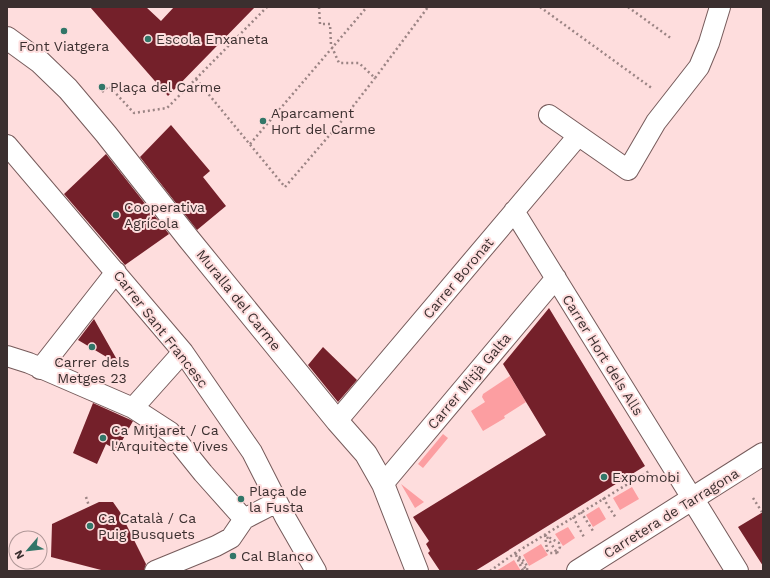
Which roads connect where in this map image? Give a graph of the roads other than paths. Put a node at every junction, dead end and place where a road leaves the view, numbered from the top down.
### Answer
1 (720, 7) edge
2 (7, 38) edge
3 (549, 115) dead end
4 (578, 136) junction
5 (8, 149) edge
6 (514, 211) junction
7 (116, 272) junction
8 (556, 278) junction
9 (183, 352) junction
10 (7, 356) edge
11 (40, 369) junction
12 (133, 408) junction
13 (341, 416) junction
14 (763, 454) edge
15 (383, 484) junction
16 (692, 498) junction
17 (277, 502) junction
18 (244, 519) junction
19 (155, 571) edge
20 (316, 571) edge
21 (417, 571) edge
22 (578, 571) edge
23 (737, 571) edge

1 - 4 street
2 - 13 main road, Muralla del Carme
3 - 4 street
4 - 6 street, Carrer Boronat
5 - 7 street, Carrer Sant Francesc
6 - 8 street, Carrer Hort dels Alls
6 - 13 street, Carrer Boronat
7 - 9 street, Carrer Sant Francesc
7 - 11 street
8 - 15 street, Carrer Mitjà Galta
8 - 16 street, Carrer Hort dels Alls
9 - 12 street
9 - 17 street, Carrer Sant Francesc
10 - 11 street
11 - 12 street
12 - 18 street
13 - 15 main road, Muralla del Carme
14 - 16 main road, Carretera de Tarragona
15 - 21 main road, Muralla del Carme
16 - 22 main road, Carretera de Tarragona
16 - 23 main road
17 - 18 street
17 - 20 street, Carrer Sant Francesc
18 - 19 street

